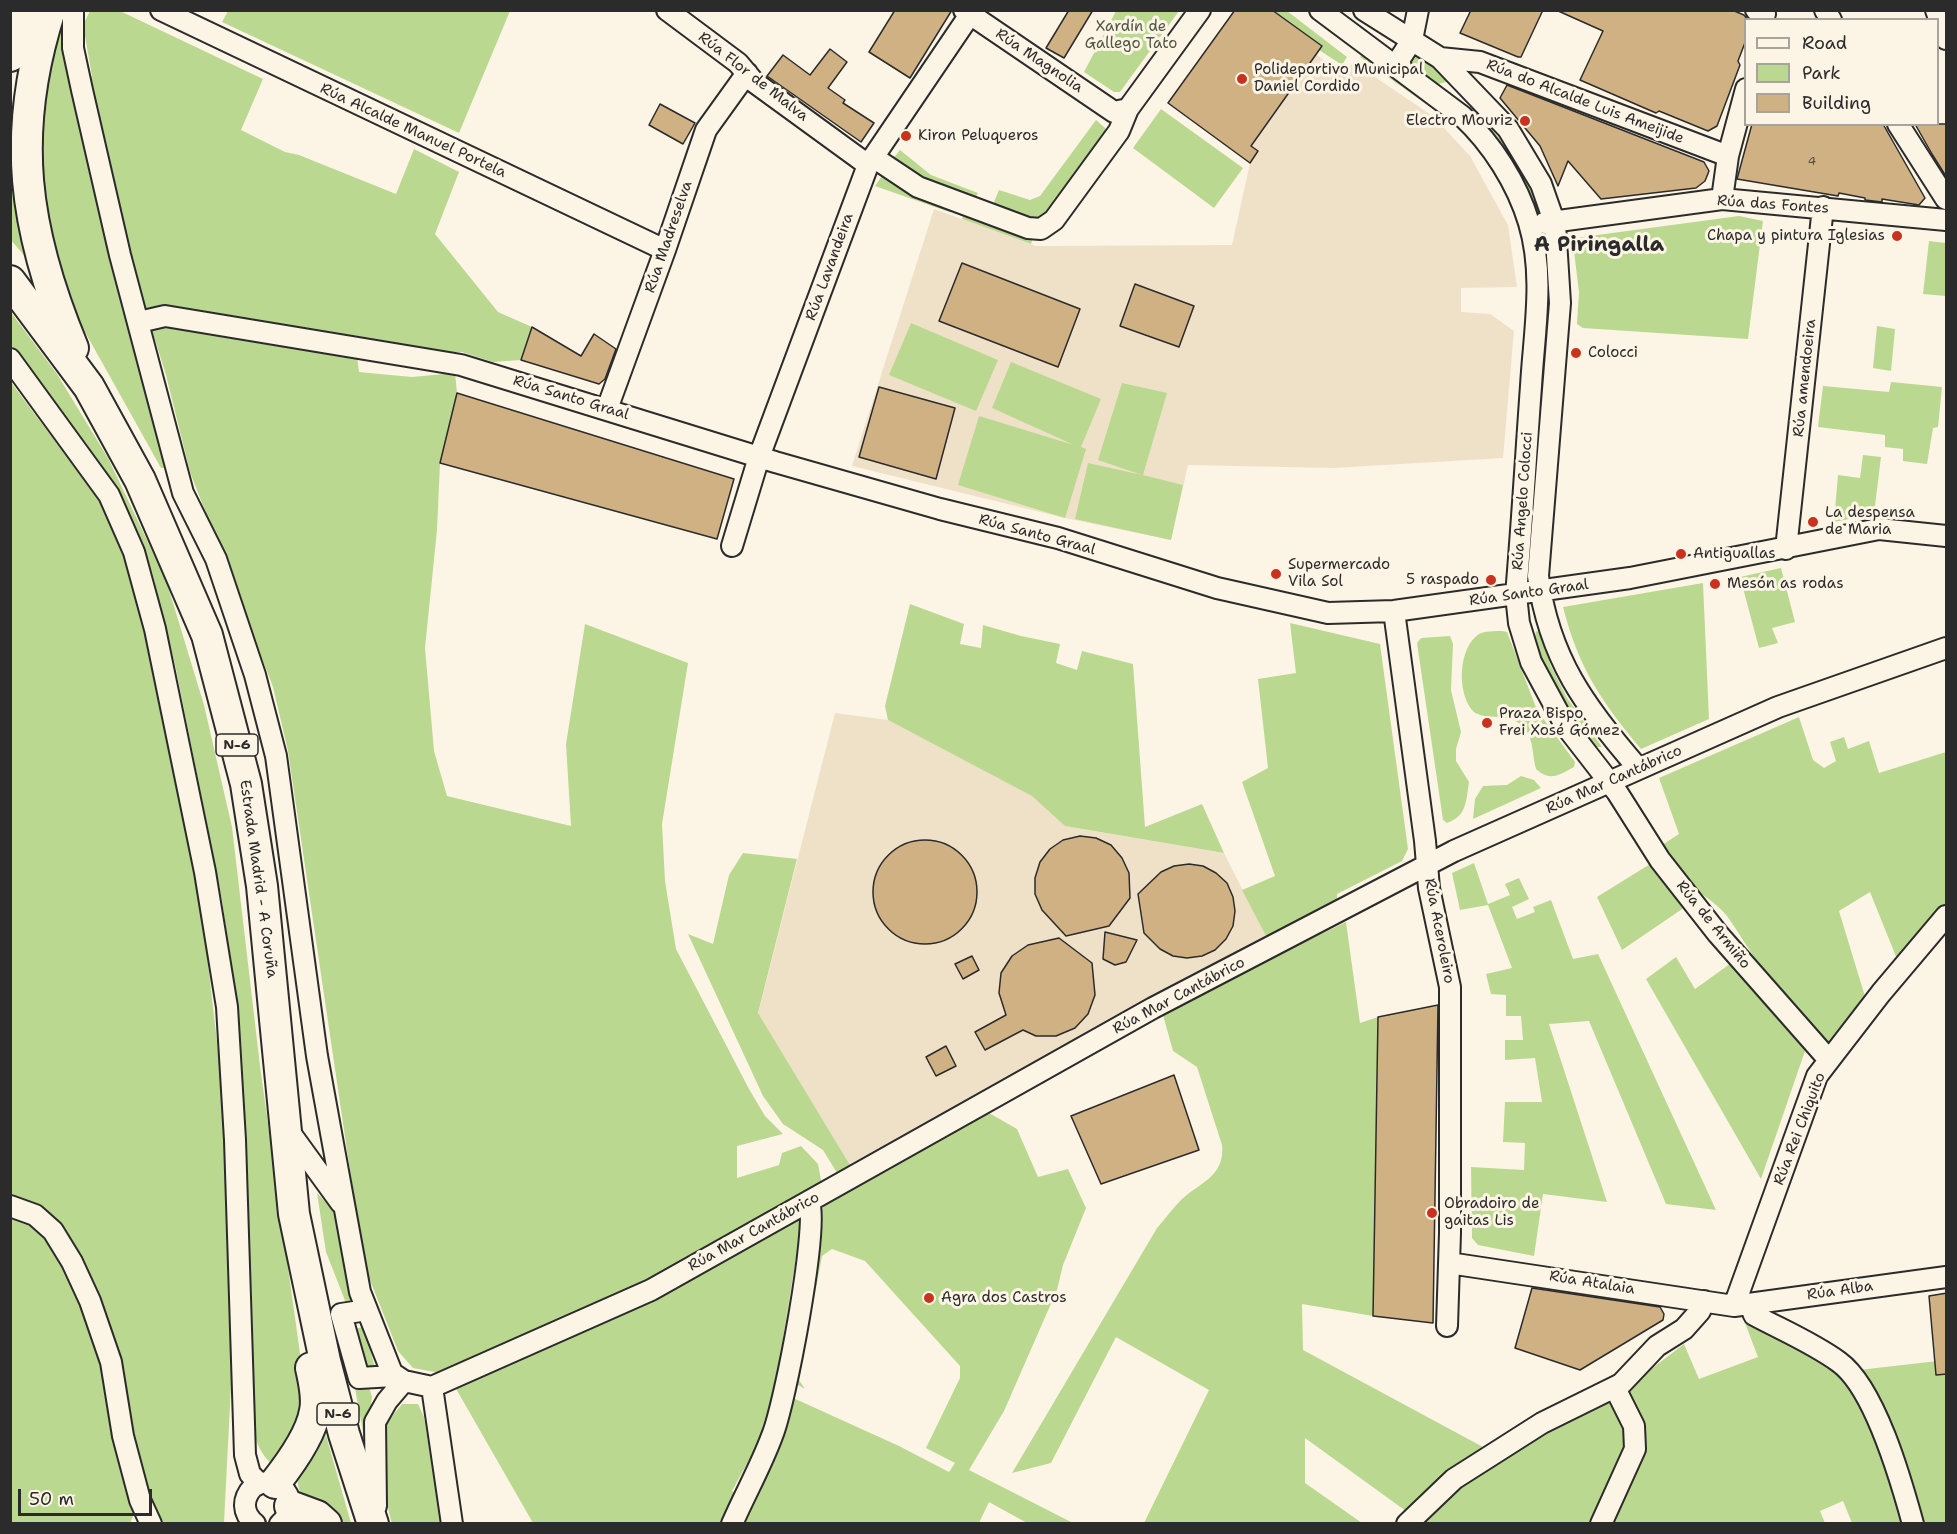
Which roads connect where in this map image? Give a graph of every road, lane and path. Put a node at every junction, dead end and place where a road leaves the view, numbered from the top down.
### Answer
1 (29, 10) edge
2 (50, 10) edge
3 (73, 10) edge
4 (161, 10) edge
5 (667, 10) edge
6 (1200, 10) edge
7 (1320, 10) edge
8 (1364, 10) edge
9 (1418, 10) edge
10 (1936, 10) edge
11 (969, 12) edge
12 (1947, 39) edge
13 (1412, 40) junction
14 (10, 56) edge
15 (1440, 58) junction
16 (1402, 71) junction
17 (747, 73) junction
18 (1457, 76) junction
19 (1744, 96) edge
20 (1439, 99) junction
21 (1121, 111) junction
22 (1900, 126) edge
23 (1728, 156) junction
24 (870, 161) junction
25 (1722, 199) junction
26 (1947, 200) edge
27 (1823, 207) junction
28 (1947, 220) edge
29 (1529, 223) junction
30 (1555, 224) junction
31 (665, 250) junction
32 (10, 281) edge
33 (1537, 302) junction
34 (1560, 303) junction
35 (139, 322) junction
36 (10, 359) edge
37 (89, 387) junction
38 (607, 409) junction
39 (759, 457) junction
40 (1947, 536) edge
41 (732, 546) dead end
42 (1786, 549) junction
43 (1540, 591) junction
44 (1516, 595) junction
45 (1394, 611) junction
46 (1947, 648) edge
47 (1638, 768) junction
48 (1610, 781) junction
49 (1427, 867) junction
50 (1947, 916) edge
51 (1829, 1060) junction
52 (287, 1130) junction
53 (809, 1202) junction
54 (10, 1206) edge
55 (344, 1208) junction
56 (1449, 1263) junction
57 (1947, 1277) edge
58 (1704, 1301) junction
59 (312, 1302) junction
60 (1742, 1305) junction
61 (367, 1310) junction
62 (1447, 1326) dead end
63 (399, 1378) junction
64 (432, 1387) junction
65 (1615, 1388) junction
66 (276, 1499) edge
67 (151, 1524) edge
68 (255, 1524) edge
69 (326, 1524) edge
70 (375, 1524) edge
71 (452, 1524) edge
72 (732, 1524) edge
73 (1407, 1524) edge
74 (1601, 1524) edge
75 (1913, 1524) edge

1 - 14 highway
2 - 37 highway
3 - 35 street
4 - 31 street, Rúa Alcalde Manuel Portela
5 - 17 street, Rúa Flor de Malva
6 - 21 street
7 - 16 street, Rúa Angelo Colocci
8 - 13 street, Rúa Angelo Colocci
9 - 13 street
10 - 12 street
11 - 21 street, Rúa Magnolia
11 - 24 street, Rúa Lavandeira
13 - 15 street, Rúa Angelo Colocci
13 - 16 street
15 - 18 street, Rúa Angelo Colocci
15 - 23 street, Rúa do Alcalde Luis Ameijide
16 - 20 street, Rúa Angelo Colocci
17 - 24 street, Rúa Flor de Malva
17 - 31 street, Rúa Madreselva
18 - 20 street
18 - 30 street, Rúa Angelo Colocci
19 - 23 street
20 - 29 street, Rúa Angelo Colocci
21 - 24 street, Rúa Flor de Malva
22 - 26 street
23 - 25 street
24 - 39 street, Rúa Lavandeira
25 - 27 street, Rúa das Fontes
25 - 30 street, Rúa das Fontes
27 - 28 street, Rúa das Fontes
27 - 42 street, Rúa amendoeira
29 - 30 street, Rúa das Fontes
29 - 33 street, Rúa Angelo Colocci
30 - 34 street, Rúa Angelo Colocci
31 - 38 street, Rúa Madreselva
32 - 37 highway, Estrada Madrid - A Coruña / N-6
33 - 34 street
33 - 44 street, Rúa Angelo Colocci
34 - 43 street, Rúa Angelo Colocci
35 - 38 street, Rúa Santo Graal
35 - 55 street
36 - 66 street
37 - 52 highway, Estrada Madrid - A Coruña / N-6
38 - 39 street, Rúa Santo Graal
39 - 41 street, Rúa Lavandeira
39 - 45 street, Rúa Santo Graal
40 - 42 street, Rúa Santo Graal
42 - 43 street, Rúa Santo Graal
43 - 44 street, Rúa Santo Graal
43 - 47 street, Rúa Angelo Colocci
44 - 45 street, Rúa Santo Graal
44 - 48 street, Rúa Angelo Colocci
45 - 49 street, Rúa Aceroleiro
46 - 47 street, Rúa Mar Cantábrico
47 - 48 street, Rúa Mar Cantábrico
48 - 49 street, Rúa Mar Cantábrico
48 - 51 street, Rúa de Armiño
49 - 53 street, Rúa Mar Cantábrico
49 - 56 street, Rúa Aceroleiro
50 - 51 street, Rúa Rei Chiquito
51 - 60 street, Rúa Rei Chiquito
52 - 55 street
52 - 59 highway, Estrada Madrid - A Coruña / N-6
53 - 64 street, Rúa Mar Cantábrico
53 - 72 street
54 - 67 street
55 - 61 street
56 - 58 street, Rúa Atalaia
56 - 62 street, Rúa Aceroleiro
57 - 60 street, Rúa Alba
58 - 60 street, Rúa Atalaia
58 - 65 street
59 - 66 highway
59 - 70 highway, Estrada Madrid - A Coruña / N-6
60 - 75 street
61 - 63 street
61 - 63 street
63 - 64 street
63 - 70 street
64 - 71 street
65 - 73 street
65 - 74 street
66 - 68 street
66 - 69 highway

